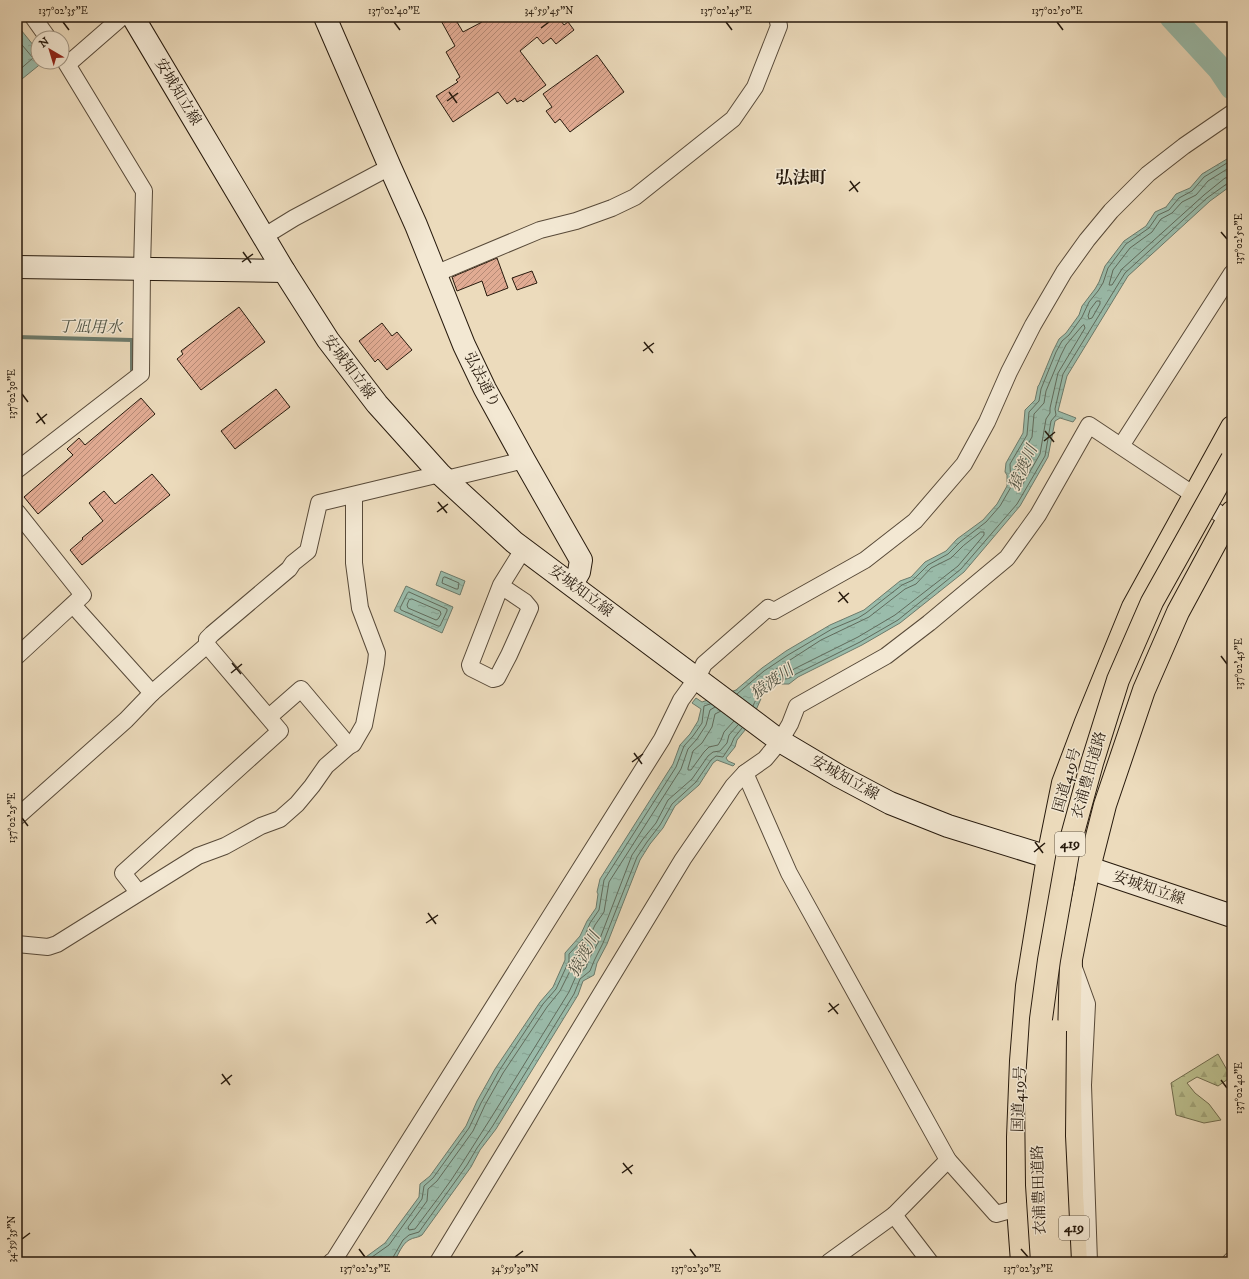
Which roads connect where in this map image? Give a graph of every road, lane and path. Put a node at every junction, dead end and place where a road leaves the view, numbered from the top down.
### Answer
1 (33, 17) edge
2 (122, 17) edge
3 (133, 17) edge
4 (325, 17) edge
5 (781, 20) edge
6 (42, 30) edge
7 (70, 56) edge
8 (70, 68) edge
9 (1232, 113) edge
10 (390, 167) junction
11 (263, 237) junction
12 (17, 267) edge
13 (142, 269) junction
14 (284, 271) junction
15 (1232, 273) edge
16 (435, 274) junction
17 (1232, 427) edge
18 (1121, 446) junction
19 (1232, 459) edge
20 (524, 460) junction
21 (17, 470) edge
22 (443, 476) junction
23 (1232, 479) edge
24 (1194, 495) junction
25 (354, 496) junction
26 (17, 512) edge
27 (1230, 518) edge
28 (524, 548) junction
29 (572, 584) junction
30 (501, 586) junction
31 (74, 605) junction
32 (206, 645) junction
33 (17, 656) edge
34 (701, 681) junction
35 (152, 693) junction
36 (269, 717) junction
37 (777, 738) junction
38 (349, 746) junction
39 (745, 773) junction
40 (17, 817) edge
41 (1048, 857) junction
42 (1089, 868) junction
43 (138, 892) junction
44 (1232, 916) edge
45 (17, 944) edge
46 (1071, 959) junction
47 (948, 1160) junction
48 (1018, 1208) junction
49 (894, 1215) junction
50 (331, 1262) edge
51 (438, 1262) edge
52 (829, 1262) edge
53 (930, 1262) edge
54 (1022, 1262) edge
55 (1042, 1262) edge
56 (1060, 1262) edge
57 (1076, 1262) edge
58 (1089, 1262) edge

1 - 6 street
2 - 7 street
3 - 11 main road, 安城知立線
4 - 10 main road, 弘法通り
5 - 16 street
8 - 13 street
9 - 34 street
10 - 11 street
10 - 16 main road, 弘法通り
11 - 14 main road, 安城知立線
12 - 13 main road
13 - 14 main road
13 - 21 street
14 - 22 main road, 安城知立線
15 - 18 street
16 - 20 main road, 弘法通り
17 - 24 highway, 国道419号 / 419
18 - 24 street
18 - 37 street
19 - 55 highway, 衣浦豊田道路 / 419, bridge
20 - 22 street
20 - 29 main road, 弘法通り
22 - 25 street
22 - 28 main road, 安城知立線
23 - 56 highway, 衣浦豊田道路 / 419, bridge
24 - 27 street
24 - 41 highway, 国道419号 / 419
25 - 32 street
25 - 38 street
26 - 31 street
27 - 42 highway, 419
28 - 29 main road, 安城知立線
28 - 30 street
29 - 34 main road, 安城知立線
30 - 30 street
31 - 33 street
31 - 35 street
32 - 35 street
32 - 36 street
34 - 37 main road, 安城知立線
34 - 50 street
35 - 40 street
36 - 38 street
36 - 43 street
37 - 39 street
37 - 41 main road, 安城知立線
38 - 43 street
39 - 47 street
39 - 51 street
41 - 42 main road, 安城知立線
41 - 48 highway, 国道419号 / 419
42 - 44 main road, 安城知立線
42 - 46 highway, 419
43 - 45 street
46 - 57 highway, 419
46 - 58 street
47 - 48 street
47 - 49 street
48 - 54 highway, 国道419号 / 419
49 - 52 street
49 - 53 street

